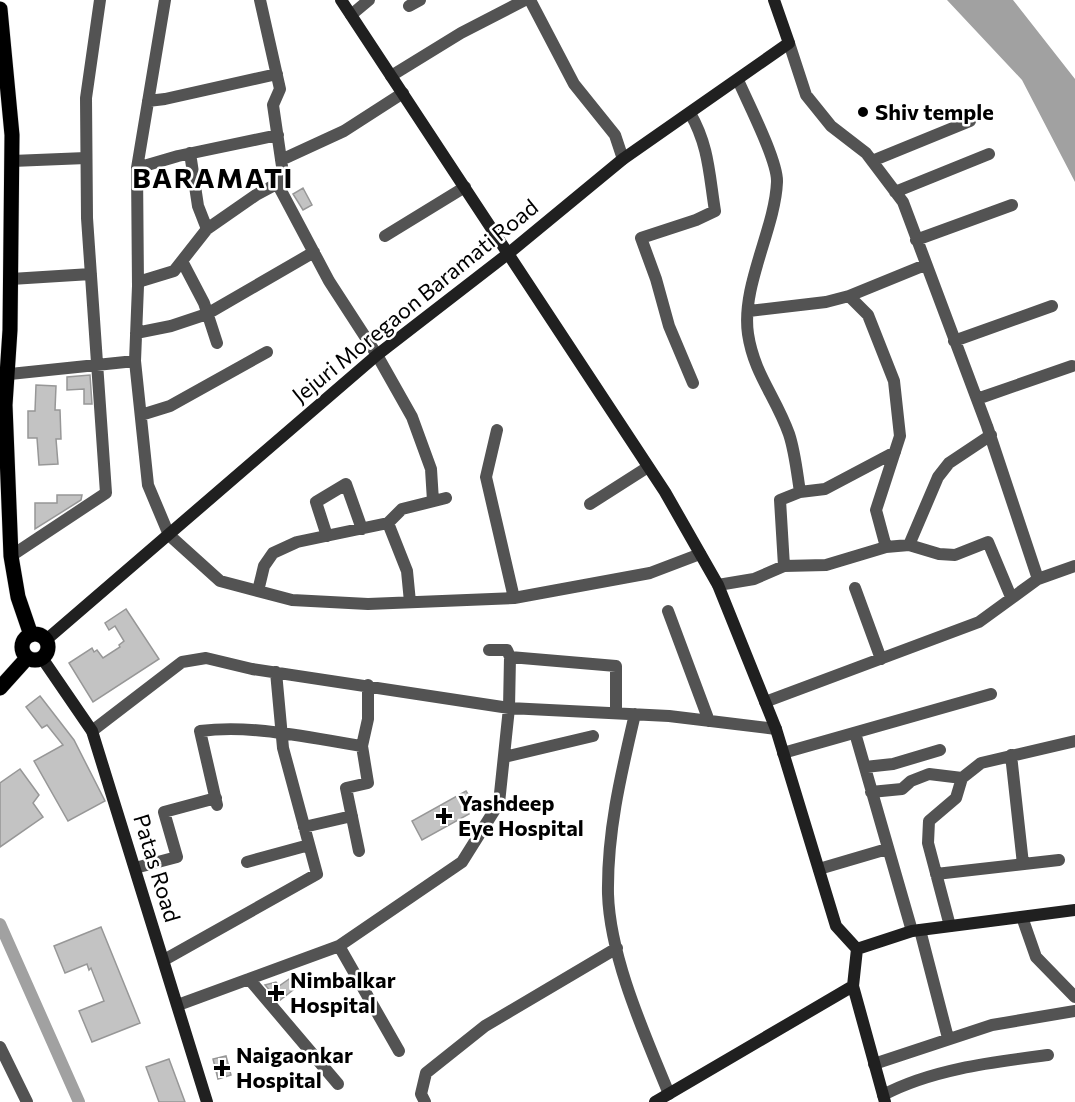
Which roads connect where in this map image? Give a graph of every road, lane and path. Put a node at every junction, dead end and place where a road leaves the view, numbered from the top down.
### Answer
1 (100, 0) edge
2 (165, 0) edge
3 (260, 0) edge
4 (341, 0) edge
5 (369, 0) edge
6 (525, 0) edge
7 (530, 0) edge
8 (774, 0) edge
9 (0, 9) edge
10 (351, 15) junction
11 (789, 44) junction
12 (277, 74) junction
13 (392, 76) junction
14 (738, 80) junction
15 (403, 93) junction
16 (148, 100) junction
17 (690, 113) junction
18 (970, 121) dead end
19 (278, 135) junction
20 (190, 153) junction
21 (989, 154) dead end
22 (86, 158) junction
23 (623, 159) junction
24 (281, 160) junction
25 (872, 160) junction
26 (12, 161) junction
27 (137, 168) junction
28 (278, 185) junction
29 (465, 187) junction
30 (895, 192) junction
31 (1012, 205) dead end
32 (207, 229) junction
33 (385, 236) dead end
34 (916, 240) junction
35 (314, 252) junction
36 (509, 253) junction
37 (182, 261) junction
38 (925, 265) junction
39 (91, 274) junction
40 (10, 279) junction
41 (138, 282) junction
42 (849, 296) junction
43 (1052, 306) dead end
44 (749, 311) junction
45 (207, 314) junction
46 (136, 333) junction
47 (954, 341) junction
48 (218, 344) dead end
49 (267, 352) dead end
50 (377, 355) junction
51 (135, 361) junction
52 (99, 365) junction
53 (1072, 366) dead end
54 (4, 375) edge
55 (693, 383) dead end
56 (977, 399) junction
57 (141, 415) junction
58 (497, 430) dead end
59 (991, 435) junction
60 (896, 452) junction
61 (648, 467) junction
62 (800, 492) junction
63 (446, 498) dead end
64 (433, 501) junction
65 (590, 504) dead end
66 (388, 523) junction
67 (362, 529) junction
68 (169, 535) junction
69 (327, 536) junction
70 (909, 545) junction
71 (886, 547) junction
72 (700, 554) junction
73 (11, 556) junction
74 (784, 566) junction
75 (1075, 566) edge
76 (1038, 579) junction
77 (718, 585) junction
78 (855, 588) dead end
79 (258, 591) junction
80 (1011, 597) junction
81 (514, 598) junction
82 (410, 602) junction
83 (668, 611) dead end
84 (31, 635) junction
85 (46, 640) junction
86 (489, 650) dead end
87 (510, 657) junction
88 (35, 658) junction
89 (881, 659) junction
90 (276, 672) junction
91 (368, 685) junction
92 (0, 688) edge
93 (991, 694) dead end
94 (765, 702) junction
95 (509, 708) junction
96 (616, 713) junction
97 (635, 714) junction
98 (709, 721) junction
99 (776, 729) junction
100 (92, 731) junction
101 (855, 733) junction
102 (281, 734) junction
103 (593, 736) dead end
104 (1075, 741) edge
105 (362, 746) junction
106 (940, 750) dead end
107 (783, 753) junction
108 (1011, 754) junction
109 (504, 757) junction
110 (865, 767) junction
111 (962, 778) junction
112 (871, 792) junction
113 (352, 816) junction
114 (304, 828) junction
115 (309, 844) junction
116 (887, 849) junction
117 (359, 850) dead end
118 (1059, 860) dead end
119 (247, 862) dead end
120 (1023, 864) junction
121 (135, 868) junction
122 (819, 869) junction
123 (936, 874) junction
124 (1075, 910) edge
125 (1022, 917) junction
126 (951, 926) junction
127 (916, 930) junction
128 (339, 946) junction
129 (618, 948) junction
130 (857, 949) junction
131 (164, 960) junction
132 (249, 979) junction
133 (853, 986) junction
134 (1075, 997) edge
135 (178, 1005) junction
136 (1075, 1011) edge
137 (948, 1038) junction
138 (0, 1047) edge
139 (399, 1052) dead end
140 (1048, 1055) dead end
141 (874, 1064) junction
142 (338, 1084) dead end
143 (669, 1094) junction
144 (884, 1098) edge
145 (27, 1102) edge
146 (207, 1102) edge
147 (425, 1102) edge
148 (655, 1102) edge

1 - 22 street
2 - 16 street
3 - 12 street
4 - 10 street
5 - 10 street
6 - 13 street
7 - 23 street
8 - 11 street
9 - 26 main road
10 - 13 street
11 - 14 street, Jejuri Moregaon Baramati Road
11 - 25 street
12 - 16 street
12 - 19 street
13 - 15 street
14 - 17 street, Jejuri Moregaon Baramati Road
14 - 44 street
15 - 24 street
15 - 29 street
16 - 27 street
17 - 23 street, Jejuri Moregaon Baramati Road
17 - 55 street
18 - 25 street
19 - 20 street
19 - 24 street
20 - 27 street
20 - 32 street
21 - 30 street
22 - 26 street
22 - 39 street
23 - 36 street, Jejuri Moregaon Baramati Road
24 - 28 street
25 - 30 street
26 - 40 main road
27 - 41 street
28 - 32 street
28 - 35 street
29 - 33 street
29 - 36 street
30 - 34 street
31 - 34 street
32 - 37 street
34 - 38 street
35 - 45 street
35 - 50 street
36 - 50 street, Jejuri Moregaon Baramati Road
36 - 61 street
37 - 41 street
37 - 45 street
38 - 42 street
38 - 47 street
39 - 40 street
39 - 52 street
40 - 54 main road
41 - 46 street
42 - 44 street
42 - 60 street
43 - 47 street
44 - 62 street
45 - 46 street
45 - 48 street
46 - 51 street
47 - 56 street
49 - 57 street
50 - 64 street
50 - 68 street, Jejuri Moregaon Baramati Road
51 - 52 street
51 - 57 street
52 - 54 street
52 - 73 street
53 - 56 street
54 - 73 main road
56 - 59 street
57 - 68 street
58 - 81 street
59 - 70 street
59 - 76 street
60 - 62 street
60 - 71 street
61 - 65 street
61 - 72 street
62 - 74 street
63 - 64 street
64 - 66 street
66 - 67 street
66 - 82 street
67 - 69 street
67 - 69 street
68 - 79 street
68 - 85 street, Jejuri Moregaon Baramati Road
69 - 79 street
70 - 71 street
70 - 80 street
71 - 74 street
72 - 77 street
72 - 81 street
73 - 84 main road
74 - 77 street
75 - 76 street
76 - 80 street
77 - 94 street
78 - 89 street
79 - 82 street
80 - 89 street
81 - 82 street
83 - 98 street
84 - 85 main road
84 - 88 main road
85 - 88 main road
86 - 87 street
87 - 95 street
87 - 96 street
88 - 92 main road
88 - 100 street, Patas Road
89 - 94 street
90 - 91 street
90 - 100 street
90 - 102 street
91 - 95 street
91 - 105 street
93 - 101 street
94 - 99 street
95 - 96 street
95 - 109 street
96 - 97 street
97 - 98 street
97 - 129 street
98 - 99 street
99 - 107 street
100 - 121 street, Patas Road
101 - 107 street
101 - 110 street
102 - 105 street
102 - 114 street
102 - 121 street
103 - 109 street
104 - 108 street
105 - 113 street
106 - 110 street
107 - 122 street
108 - 111 street
108 - 120 street
109 - 128 street
110 - 112 street
111 - 112 street
111 - 123 street
112 - 116 street
113 - 114 street
113 - 117 street
114 - 115 street
115 - 119 street
115 - 131 street
116 - 122 street
116 - 127 street
118 - 120 street
120 - 123 street
121 - 131 street, Patas Road
122 - 130 street
123 - 126 street
124 - 125 street
125 - 126 street
125 - 134 street
126 - 127 street
127 - 130 street
127 - 137 street
128 - 132 street
128 - 139 street
129 - 143 street
129 - 147 street
130 - 133 street
131 - 135 street, Patas Road
132 - 135 street
132 - 142 street
133 - 141 street
133 - 143 street
135 - 146 street, Patas Road
136 - 137 street
137 - 141 street
138 - 145 street
140 - 144 street
141 - 144 street
143 - 148 street

